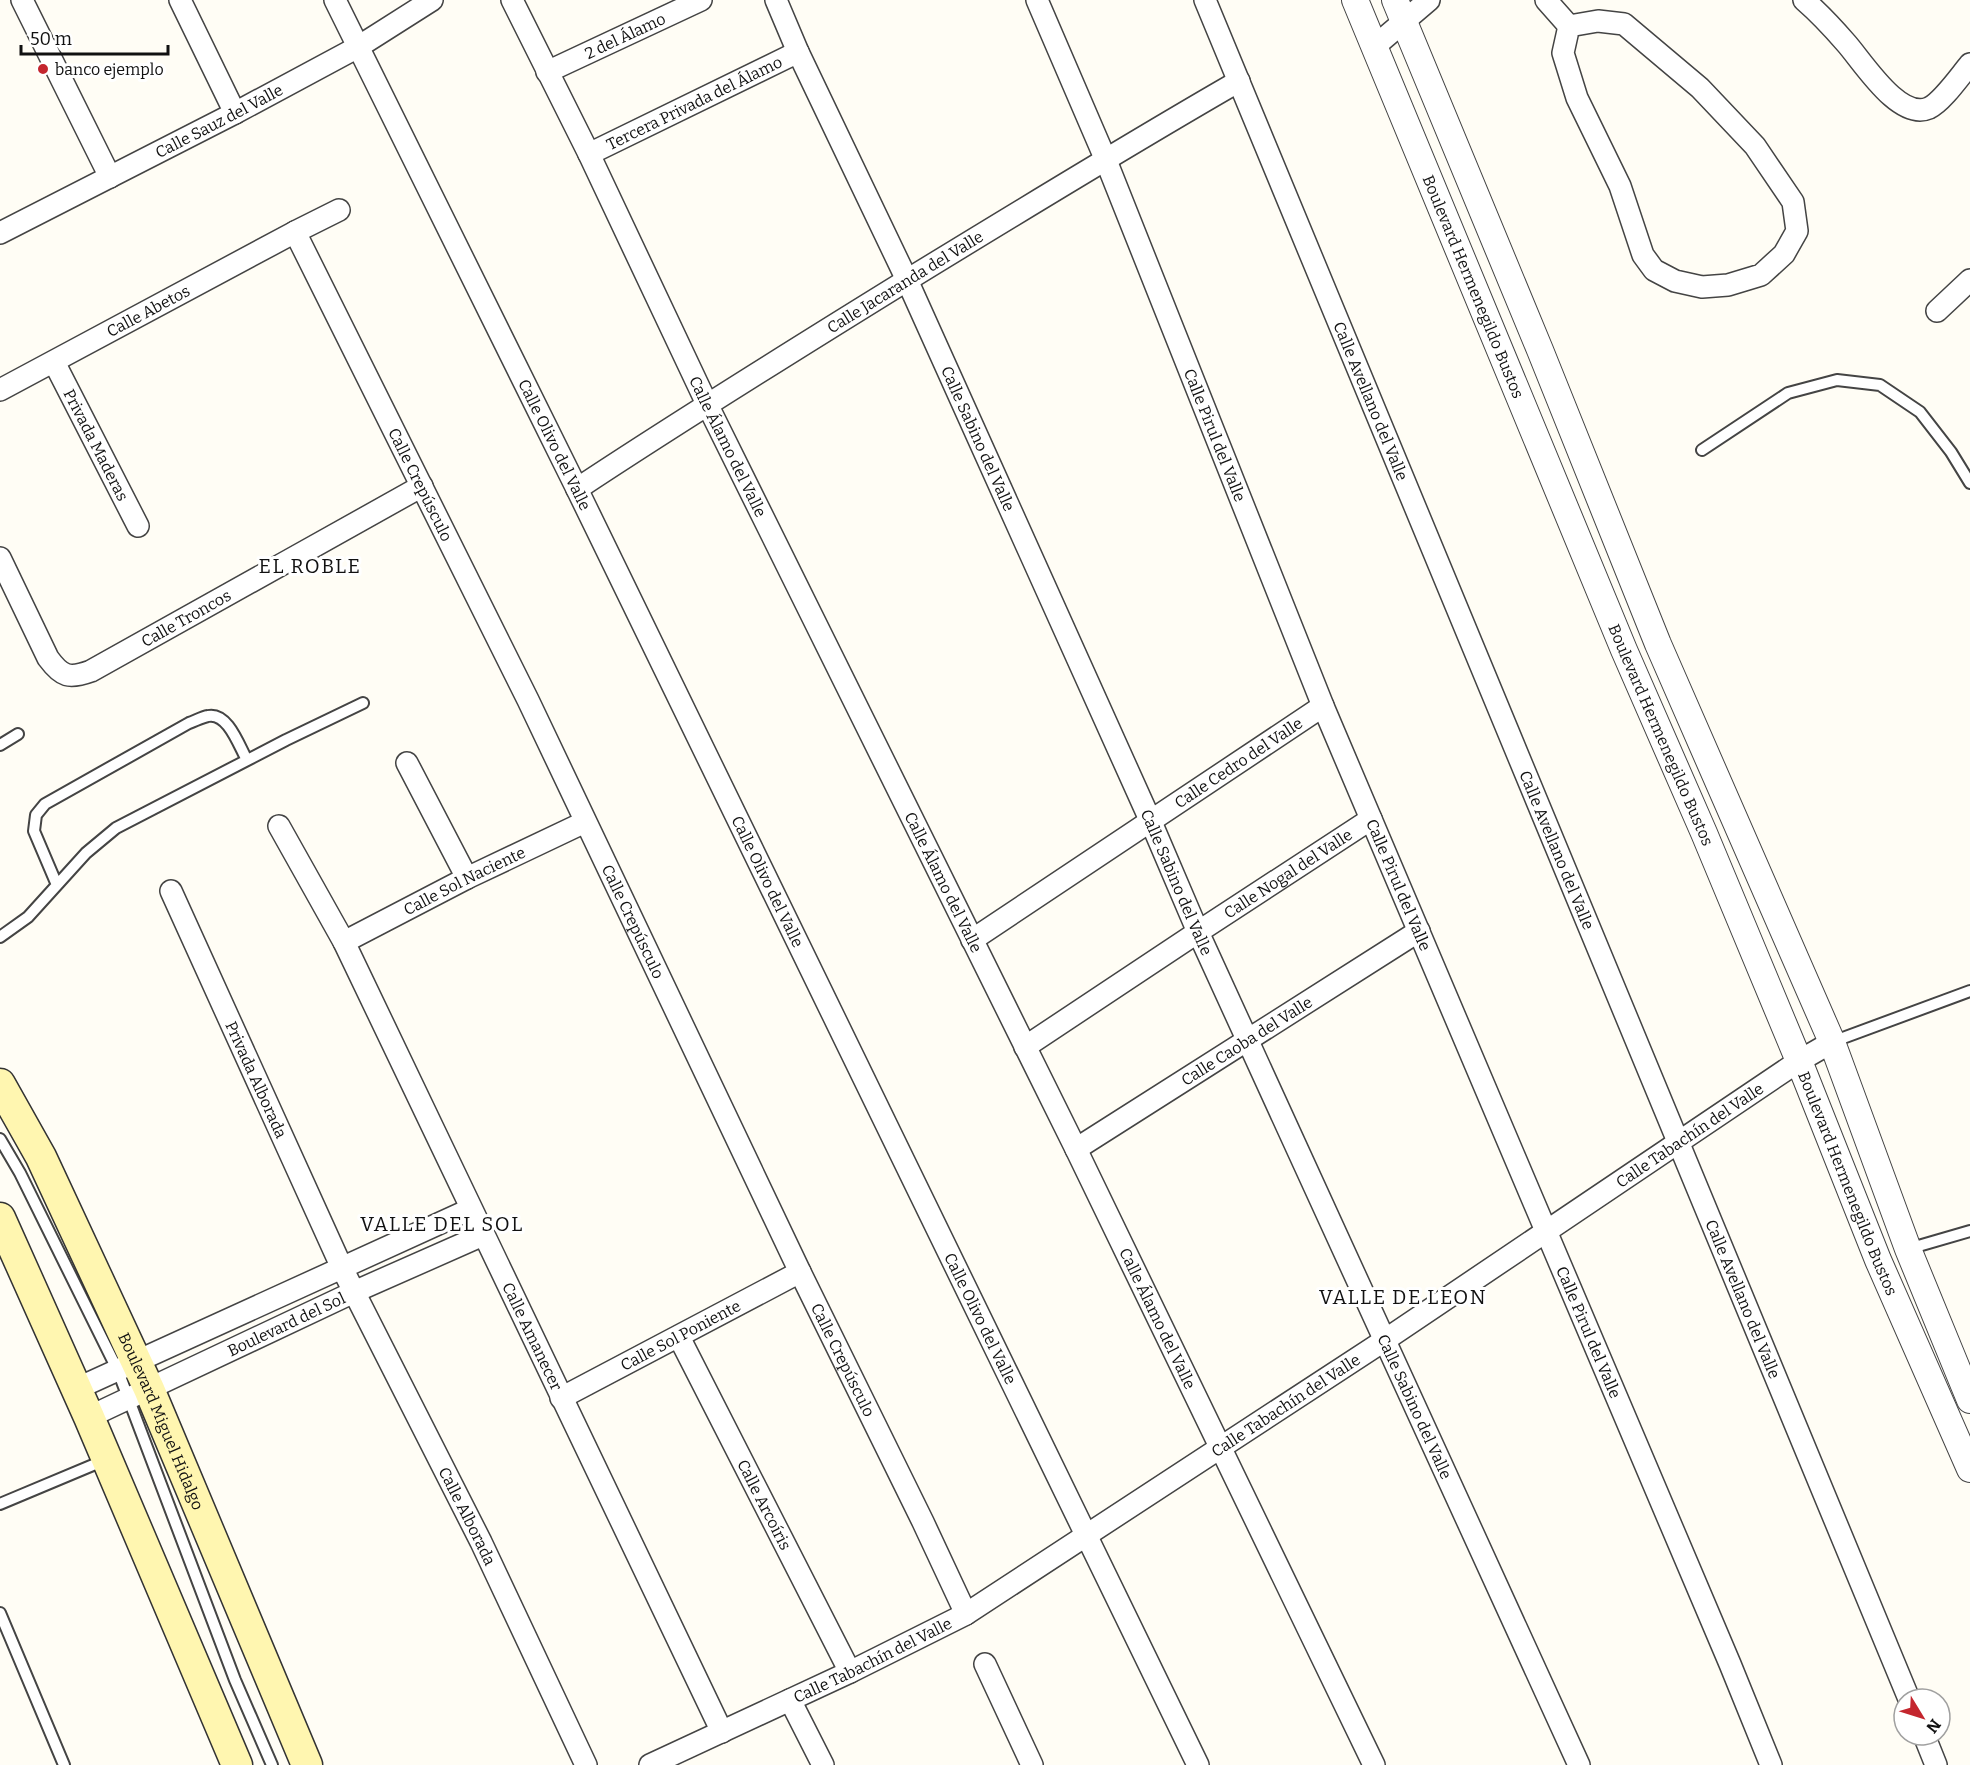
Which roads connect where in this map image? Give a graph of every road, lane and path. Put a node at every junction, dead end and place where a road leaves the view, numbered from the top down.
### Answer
1 (22, 0) edge
2 (180, 0) edge
3 (335, 0) edge
4 (432, 0) edge
5 (512, 0) edge
6 (701, 0) edge
7 (776, 0) edge
8 (1037, 0) edge
9 (1205, 0) edge
10 (1356, 0) edge
11 (1429, 0) edge
12 (1546, 0) edge
13 (1804, 0) edge
14 (1400, 10) edge
15 (1569, 26) junction
16 (1375, 46) junction
17 (358, 47) junction
18 (798, 52) junction
19 (1970, 64) edge
20 (547, 72) junction
21 (1239, 81) junction
22 (235, 114) junction
23 (589, 154) junction
24 (1105, 158) junction
25 (110, 177) junction
26 (339, 210) dead end
27 (295, 232) junction
28 (0, 233) edge
29 (907, 280) junction
30 (1970, 280) edge
31 (1937, 311) dead end
32 (54, 362) junction
33 (0, 390) edge
34 (707, 404) junction
35 (1702, 450) dead end
36 (1970, 483) edge
37 (422, 486) junction
38 (577, 489) junction
39 (138, 526) dead end
40 (0, 558) edge
41 (363, 703) dead end
42 (1323, 706) junction
43 (18, 734) dead end
44 (0, 745) edge
45 (247, 760) junction
46 (407, 763) dead end
47 (1371, 819) junction
48 (585, 822) junction
49 (1152, 822) junction
50 (279, 826) dead end
51 (467, 878) junction
52 (57, 885) junction
53 (171, 891) dead end
54 (1198, 932) junction
55 (1419, 932) junction
56 (0, 937) edge
57 (972, 940) junction
58 (344, 942) junction
59 (1970, 991) edge
60 (1248, 1039) junction
61 (1832, 1042) junction
62 (1025, 1047) junction
63 (1799, 1061) junction
64 (0, 1084) edge
65 (0, 1139) edge
66 (1678, 1143) junction
67 (1076, 1149) junction
68 (471, 1209) junction
69 (0, 1218) edge
70 (1970, 1231) edge
71 (1546, 1233) junction
72 (483, 1235) junction
73 (1908, 1249) junction
74 (342, 1268) junction
75 (800, 1272) junction
76 (354, 1292) junction
77 (679, 1337) junction
78 (1385, 1340) junction
79 (133, 1380) junction
80 (76, 1389) junction
81 (561, 1398) junction
82 (1970, 1400) edge
83 (98, 1416) junction
84 (1220, 1448) junction
85 (107, 1459) junction
86 (1969, 1463) edge
87 (0, 1504) edge
88 (1086, 1536) junction
89 (0, 1613) edge
90 (966, 1614) junction
91 (985, 1664) dead end
92 (850, 1672) junction
93 (1904, 1687) edge
94 (790, 1700) junction
95 (722, 1732) junction
96 (1929, 1747) edge
97 (64, 1765) edge
98 (237, 1765) edge
99 (272, 1765) edge
100 (307, 1765) edge
101 (586, 1765) edge
102 (650, 1765) edge
103 (823, 1765) edge
104 (1032, 1765) edge
105 (1198, 1765) edge
106 (1374, 1765) edge
107 (1579, 1765) edge
108 (1771, 1765) edge
109 (1936, 1765) edge

1 - 25 street
2 - 22 street
3 - 17 street, Calle Olivo del Valle
4 - 17 street, Calle Sauz del Valle
5 - 20 street, Calle Álamo del Valle
6 - 20 street, 2 del Álamo
7 - 18 street, Calle Sabino del Valle
8 - 24 street, Calle Pirul del Valle
9 - 21 street, Calle Avellano del Valle
10 - 16 street, Boulevard Hermenegildo Bustos
11 - 14 street
12 - 15 street
13 - 19 street
14 - 16 street
14 - 61 street, Boulevard Hermenegildo Bustos
15 - 15 street
16 - 63 street, Boulevard Hermenegildo Bustos
17 - 22 street, Calle Sauz del Valle
17 - 38 street, Calle Olivo del Valle
18 - 23 street, Tercera Privada del Álamo
18 - 29 street, Calle Sabino del Valle
20 - 23 street, Calle Álamo del Valle
21 - 24 street, Calle Jacaranda del Valle
21 - 66 street, Calle Avellano del Valle
22 - 25 street, Calle Sauz del Valle
23 - 34 street, Calle Álamo del Valle
24 - 29 street, Calle Jacaranda del Valle
24 - 42 street, Calle Pirul del Valle
25 - 28 street, Calle Sauz del Valle
26 - 27 street, Calle Abetos
27 - 32 street, Calle Abetos
27 - 37 street, Calle Crepúsculo
29 - 34 street, Calle Jacaranda del Valle
29 - 49 street, Calle Sabino del Valle
30 - 31 street
32 - 33 street, Calle Abetos
32 - 39 street, Privada Maderas
34 - 38 street, Calle Jacaranda del Valle
34 - 57 street, Calle Álamo del Valle
35 - 36 lane
37 - 40 street, Calle Troncos
37 - 48 street, Calle Crepúsculo
38 - 88 street, Calle Olivo del Valle
41 - 45 lane
42 - 47 street, Calle Pirul del Valle
42 - 49 street, Calle Cedro del Valle
43 - 44 lane
45 - 52 lane
45 - 52 lane
46 - 51 street
47 - 54 street, Calle Nogal del Valle
47 - 55 street, Calle Pirul del Valle
48 - 51 street, Calle Sol Naciente
48 - 75 street, Calle Crepúsculo
49 - 54 street, Calle Sabino del Valle
49 - 57 street, Calle Cedro del Valle
50 - 58 street, Calle Amanecer
51 - 58 street, Calle Sol Naciente
52 - 56 lane
53 - 74 street, Privada Alborada
54 - 60 street, Calle Sabino del Valle
54 - 62 street, Calle Nogal del Valle
55 - 60 street, Calle Caoba del Valle
55 - 71 street, Calle Pirul del Valle
57 - 62 street, Calle Álamo del Valle
58 - 68 street, Calle Amanecer
59 - 61 lane, Calle Tabachín del Valle
60 - 67 street, Calle Caoba del Valle
60 - 78 street, Calle Sabino del Valle
61 - 63 street, Calle Tabachín del Valle
61 - 73 street, Boulevard Hermenegildo Bustos
62 - 67 street, Calle Álamo del Valle
63 - 66 street, Calle Tabachín del Valle
63 - 86 street, Boulevard Hermenegildo Bustos
64 - 79 main road, Boulevard Miguel Hidalgo
65 - 79 lane
66 - 71 street, Calle Tabachín del Valle
66 - 93 street, Calle Avellano del Valle
67 - 84 street, Calle Álamo del Valle
68 - 72 street, Calle Amanecer
68 - 74 street, Boulevard del Sol
69 - 80 main road
70 - 73 lane
71 - 78 street, Calle Tabachín del Valle
71 - 108 street, Calle Pirul del Valle
72 - 76 street, Boulevard del Sol
72 - 81 street, Calle Amanecer
73 - 82 street, Boulevard Hermenegildo Bustos
74 - 76 street, Calle Alborada
74 - 79 street, Boulevard del Sol
75 - 77 street, Calle Sol Poniente
75 - 90 street, Calle Crepúsculo
76 - 79 street, Boulevard del Sol
76 - 101 street, Calle Alborada
77 - 81 street, Calle Sol Poniente
77 - 92 street, Calle Arcoíris
78 - 84 street, Calle Tabachín del Valle
78 - 107 street, Calle Sabino del Valle
79 - 80 street, Boulevard del Sol
79 - 83 street, Boulevard del Sol
79 - 99 lane
79 - 100 main road, Boulevard Miguel Hidalgo
80 - 83 main road
81 - 95 street, Calle Amanecer
83 - 85 main road
84 - 88 street, Calle Tabachín del Valle
84 - 106 street, Calle Álamo del Valle
85 - 87 lane
85 - 98 main road
88 - 90 street, Calle Tabachín del Valle
88 - 105 street, Calle Olivo del Valle
89 - 97 lane
90 - 92 street, Calle Tabachín del Valle
91 - 104 street
92 - 94 street, Calle Tabachín del Valle
94 - 95 street, Calle Tabachín del Valle
94 - 103 street
95 - 102 street, Calle Tabachín del Valle
96 - 109 street

